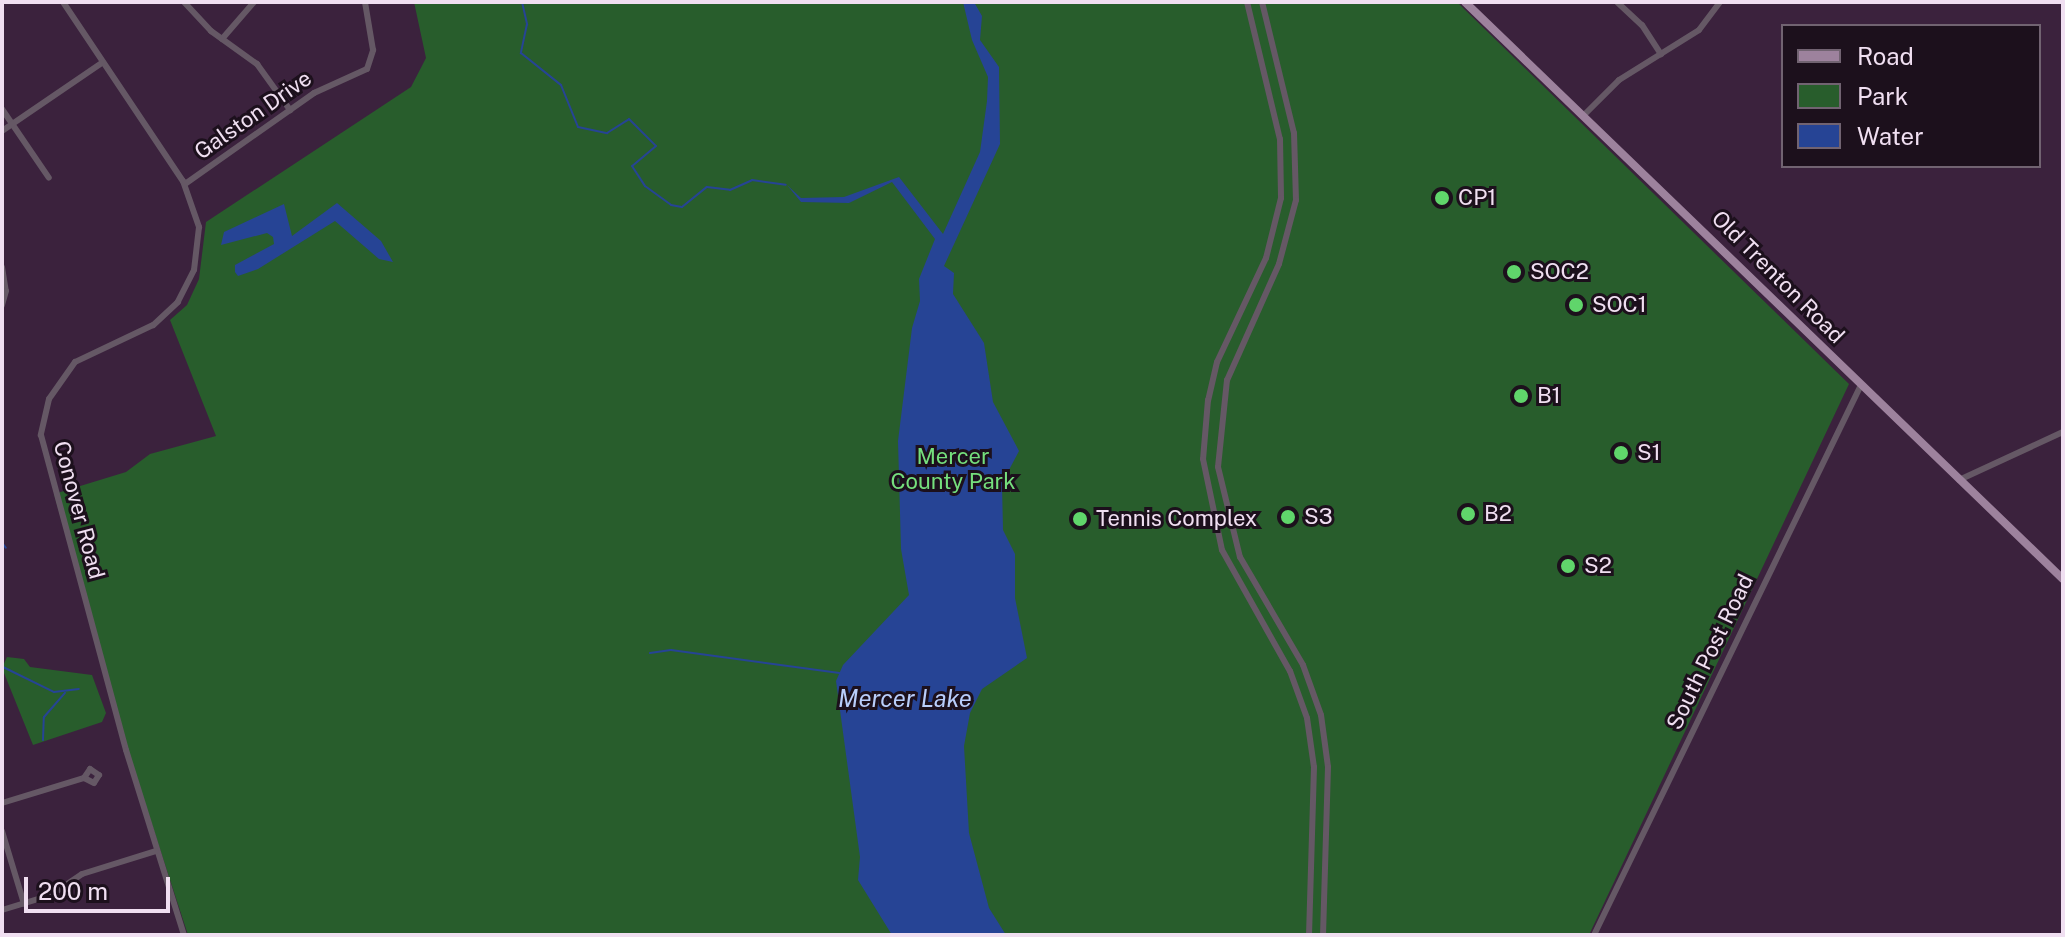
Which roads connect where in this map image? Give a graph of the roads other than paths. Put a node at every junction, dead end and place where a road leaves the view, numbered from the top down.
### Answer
1 (63, 2) edge
2 (184, 2) edge
3 (254, 2) edge
4 (365, 2) edge
5 (1247, 2) edge
6 (1262, 2) edge
7 (1465, 2) edge
8 (1617, 2) edge
9 (1720, 2) edge
10 (222, 39) junction
11 (1269, 42) junction
12 (1255, 47) junction
13 (1661, 54) junction
14 (103, 62) junction
15 (2, 109) edge
16 (290, 110) junction
17 (1585, 114) junction
18 (12, 124) junction
19 (2, 131) edge
20 (49, 178) dead end
21 (185, 184) junction
22 (2, 267) edge
23 (2, 305) edge
24 (1861, 385) junction
25 (2063, 432) edge
26 (1959, 480) junction
27 (2063, 579) edge
28 (1269, 608) junction
29 (1257, 616) junction
30 (84, 778) dead end
31 (2, 803) edge
32 (1312, 810) junction
33 (1327, 810) junction
34 (2, 831) edge
35 (156, 851) junction
36 (24, 904) junction
37 (2, 910) edge
38 (184, 935) edge
39 (1309, 935) edge
40 (1323, 935) edge
41 (1594, 935) edge

1 - 14 street, Conover Road
2 - 10 street
3 - 10 street
4 - 16 street, Galston Drive
5 - 12 street
6 - 11 street
7 - 17 main road, Old Trenton Road
8 - 13 street
9 - 13 street
10 - 16 street
11 - 12 street
11 - 28 street
12 - 29 street
13 - 17 street
14 - 18 street
14 - 21 street, Conover Road
15 - 18 street
16 - 21 street, Galston Drive
17 - 24 main road, Old Trenton Road
18 - 19 street
18 - 20 street
21 - 35 street, Conover Road
22 - 23 street
24 - 26 main road, Old Trenton Road
24 - 41 street, South Post Road
25 - 26 street
26 - 27 main road, Old Trenton Road
28 - 29 street
28 - 33 street
29 - 32 street
30 - 31 street
32 - 33 street
32 - 39 street
33 - 40 street
34 - 36 street
35 - 36 street
35 - 38 street, Conover Road
36 - 37 street

